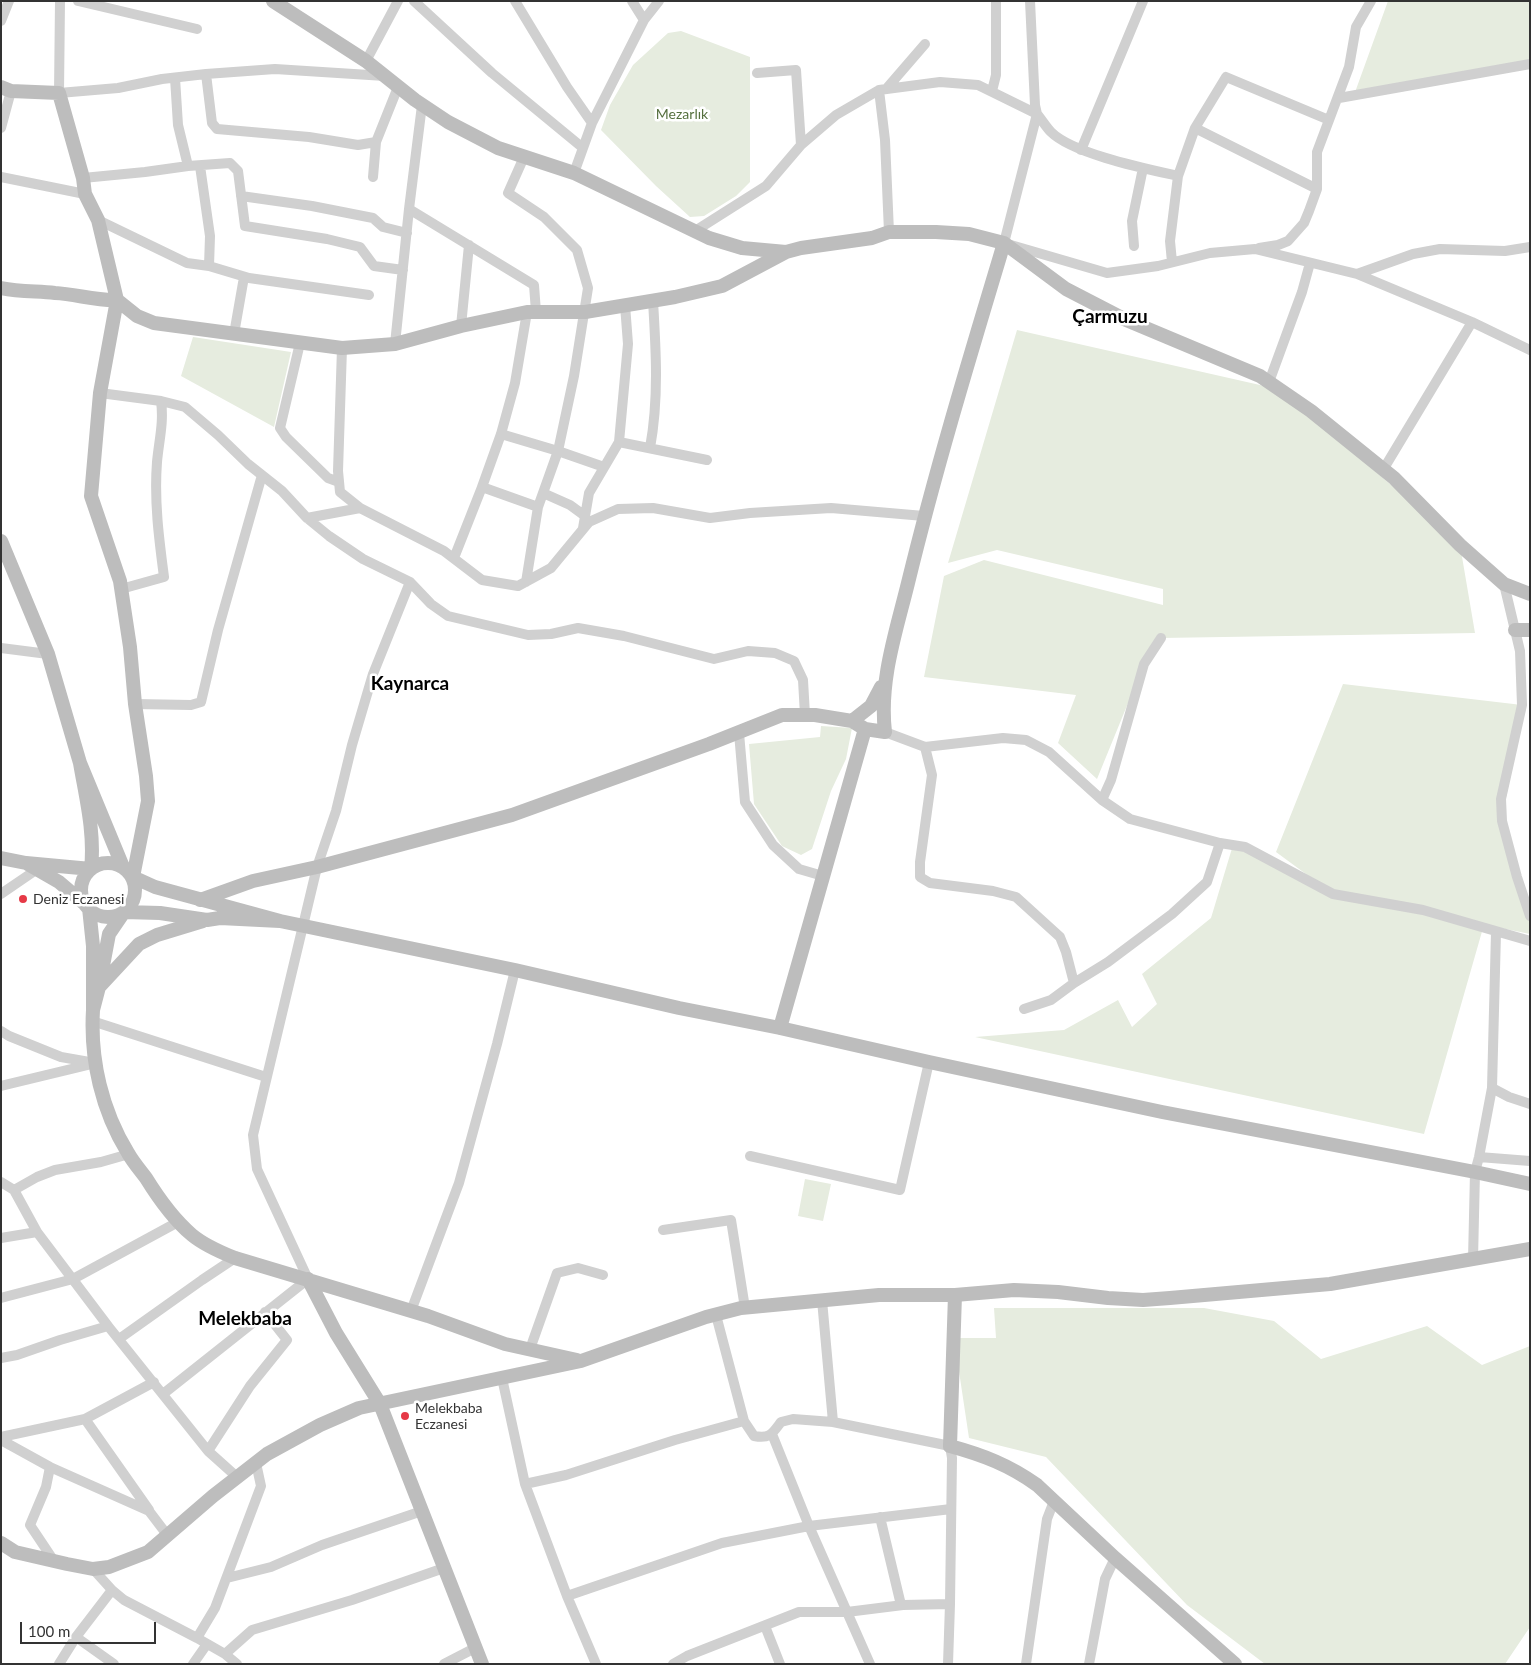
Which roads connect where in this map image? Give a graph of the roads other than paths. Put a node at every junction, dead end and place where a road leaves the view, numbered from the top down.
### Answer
1 (9, 1) edge
2 (60, 1) edge
3 (78, 1) edge
4 (273, 1) edge
5 (398, 1) edge
6 (414, 1) edge
7 (515, 1) edge
8 (632, 1) edge
9 (659, 1) edge
10 (996, 1) edge
11 (1030, 1) edge
12 (1144, 1) edge
13 (1371, 1) edge
14 (644, 20) junction
15 (1, 21) edge
16 (197, 29) dead end
17 (925, 44) dead end
18 (366, 62) junction
19 (1530, 64) edge
20 (757, 73) dead end
21 (206, 74) junction
22 (385, 76) junction
23 (175, 78) junction
24 (398, 87) junction
25 (6, 89) edge
26 (883, 89) junction
27 (992, 91) junction
28 (60, 93) junction
29 (1339, 98) junction
30 (422, 105) junction
31 (1038, 114) junction
32 (1329, 120) junction
33 (592, 123) junction
34 (1, 128) edge
35 (1195, 128) junction
36 (376, 142) junction
37 (801, 145) junction
38 (582, 148) junction
39 (1081, 150) junction
40 (524, 157) junction
41 (188, 166) junction
42 (200, 166) junction
43 (1143, 168) junction
44 (574, 173) junction
45 (1178, 176) junction
46 (1, 177) edge
47 (373, 177) dead end
48 (83, 178) junction
49 (1317, 189) junction
50 (85, 194) junction
51 (241, 196) junction
52 (409, 209) junction
53 (98, 220) junction
54 (695, 231) junction
55 (406, 232) junction
56 (889, 232) junction
57 (1004, 243) junction
58 (469, 245) junction
59 (1134, 246) dead end
60 (1530, 247) edge
61 (1255, 249) junction
62 (786, 252) junction
63 (1172, 262) junction
64 (1310, 263) junction
65 (209, 266) junction
66 (403, 270) junction
67 (1356, 274) junction
68 (244, 277) junction
69 (1, 288) edge
70 (369, 295) dead end
71 (117, 300) junction
72 (653, 301) junction
73 (625, 305) junction
74 (532, 312) junction
75 (585, 312) junction
76 (1472, 322) junction
77 (461, 326) junction
78 (234, 334) junction
79 (300, 343) junction
80 (395, 344) junction
81 (342, 348) junction
82 (1530, 350) edge
83 (1270, 382) junction
84 (100, 393) junction
85 (161, 401) junction
86 (501, 434) junction
87 (619, 442) junction
88 (650, 448) junction
89 (558, 450) junction
90 (707, 460) dead end
91 (604, 467) junction
92 (1383, 470) junction
93 (262, 475) junction
94 (339, 482) junction
95 (482, 487) junction
96 (543, 493) junction
97 (538, 507) junction
98 (360, 508) junction
99 (585, 516) junction
100 (924, 516) junction
101 (307, 518) junction
102 (583, 529) junction
103 (1, 541) edge
104 (454, 558) junction
105 (410, 582) junction
106 (526, 582) junction
107 (1504, 584) junction
108 (121, 589) junction
109 (1530, 594) edge
110 (1515, 630) junction
111 (1530, 630) edge
112 (1161, 638) dead end
113 (1, 648) edge
114 (48, 654) junction
115 (884, 682) junction
116 (135, 704) junction
117 (805, 715) junction
118 (852, 721) junction
119 (865, 729) junction
120 (885, 732) junction
121 (739, 733) junction
122 (925, 747) junction
123 (80, 763) junction
124 (1102, 800) junction
125 (1220, 843) junction
126 (1, 858) edge
127 (31, 866) junction
128 (317, 867) junction
129 (91, 869) junction
130 (128, 872) junction
131 (823, 876) junction
132 (1, 894) edge
133 (200, 900) junction
134 (87, 906) junction
135 (124, 912) junction
136 (1530, 916) edge
137 (206, 920) junction
138 (280, 920) junction
139 (304, 926) junction
140 (1496, 932) junction
141 (1530, 941) edge
142 (515, 970) junction
143 (1074, 983) junction
144 (99, 987) junction
145 (1024, 1009) dead end
146 (93, 1015) junction
147 (780, 1028) junction
148 (1, 1031) edge
149 (929, 1062) junction
150 (95, 1063) junction
151 (266, 1077) junction
152 (1, 1086) edge
153 (1492, 1088) junction
154 (1530, 1104) edge
155 (129, 1154) junction
156 (750, 1156) dead end
157 (1479, 1157) junction
158 (1530, 1161) edge
159 (1475, 1172) junction
160 (1, 1182) edge
161 (1530, 1184) edge
162 (14, 1190) junction
163 (178, 1222) junction
164 (663, 1230) dead end
165 (37, 1232) junction
166 (1, 1238) edge
167 (1530, 1249) edge
168 (235, 1258) junction
169 (1473, 1260) junction
170 (603, 1275) dead end
171 (73, 1279) junction
172 (308, 1279) junction
173 (955, 1296) junction
174 (1, 1298) edge
175 (822, 1300) junction
176 (745, 1308) junction
177 (411, 1311) junction
178 (265, 1312) junction
179 (716, 1315) junction
180 (108, 1326) junction
181 (119, 1339) junction
182 (530, 1349) junction
183 (1, 1358) edge
184 (581, 1361) junction
185 (502, 1378) junction
186 (154, 1382) junction
187 (163, 1394) junction
188 (380, 1404) junction
189 (84, 1419) junction
190 (744, 1421) junction
191 (833, 1422) junction
192 (772, 1434) junction
193 (1, 1436) edge
194 (1, 1440) edge
195 (950, 1446) junction
196 (208, 1451) junction
197 (256, 1463) junction
198 (50, 1467) junction
199 (237, 1477) junction
200 (526, 1484) junction
201 (1054, 1501) junction
202 (951, 1509) junction
203 (150, 1511) junction
204 (422, 1511) junction
205 (880, 1517) junction
206 (809, 1526) junction
207 (168, 1536) junction
208 (1, 1543) edge
209 (1114, 1558) junction
210 (54, 1561) junction
211 (444, 1568) junction
212 (93, 1569) junction
213 (228, 1578) junction
214 (112, 1590) junction
215 (567, 1596) junction
216 (950, 1604) junction
217 (902, 1605) junction
218 (847, 1612) junction
219 (765, 1626) junction
220 (76, 1637) junction
221 (197, 1638) junction
222 (207, 1644) junction
223 (475, 1648) junction
224 (225, 1654) junction
225 (689, 1660) edge
226 (60, 1664) edge
227 (114, 1664) edge
228 (193, 1664) edge
229 (237, 1664) edge
230 (444, 1664) edge
231 (482, 1664) edge
232 (596, 1664) edge
233 (672, 1664) edge
234 (780, 1664) edge
235 (870, 1664) edge
236 (948, 1664) edge
237 (1026, 1664) edge
238 (1090, 1664) edge
239 (1235, 1664) edge

1 - 15 street
2 - 28 street
3 - 16 street
4 - 18 street
5 - 18 street
6 - 38 street
7 - 33 street
8 - 14 street
9 - 14 street
10 - 27 street
11 - 31 street
12 - 39 street
13 - 29 street
14 - 33 street
17 - 26 street
18 - 22 street
19 - 29 street
20 - 37 street
21 - 22 street
21 - 23 street
21 - 36 street
22 - 24 street
23 - 28 street
23 - 41 street
24 - 30 street
24 - 36 street
25 - 28 street
25 - 34 street
26 - 27 street
26 - 37 street
26 - 56 street
27 - 31 street
28 - 48 street
29 - 32 street
30 - 40 street
30 - 52 street
31 - 39 street
31 - 57 street
32 - 35 street
32 - 49 street
33 - 38 street
35 - 45 street
35 - 49 street
36 - 47 street
37 - 54 street
38 - 44 street
39 - 43 street
40 - 44 street
40 - 75 street
41 - 42 street
41 - 48 street
42 - 51 street
42 - 65 street
43 - 45 street
43 - 59 street
44 - 54 street
45 - 63 street
46 - 50 street
48 - 50 street
49 - 61 street
50 - 53 street
51 - 55 street
51 - 66 street
52 - 55 street
52 - 58 street
53 - 65 street
53 - 71 street
54 - 62 street
55 - 66 street
56 - 57 street
56 - 62 street
57 - 63 street
57 - 83 street
57 - 100 street
58 - 74 street
58 - 77 street
60 - 67 street
61 - 63 street
61 - 64 street
62 - 72 street
64 - 67 street
64 - 83 street
65 - 68 street
66 - 80 street
67 - 76 street
68 - 70 street
68 - 78 street
69 - 71 street
71 - 78 street
71 - 84 street
72 - 73 street
72 - 88 street
73 - 75 street
73 - 87 street
74 - 75 street
74 - 77 street
74 - 86 street
75 - 89 street
76 - 82 street
76 - 92 street
77 - 80 street
78 - 79 street
79 - 81 street
79 - 94 street
80 - 81 street
81 - 94 street
83 - 92 street
84 - 85 street
84 - 108 street
85 - 93 street
85 - 108 street
86 - 89 street
86 - 95 street
87 - 88 street
87 - 91 street
88 - 90 street
89 - 91 street
89 - 96 street
91 - 99 street
92 - 107 street
93 - 101 street
93 - 116 street
94 - 98 street
95 - 97 street
95 - 104 street
96 - 97 street
96 - 99 street
97 - 106 street
98 - 101 street
98 - 104 street
99 - 102 street
100 - 102 street
100 - 115 street
101 - 105 street
102 - 106 street
103 - 114 street
104 - 106 street
105 - 117 street
105 - 128 street
107 - 109 street
107 - 110 street
108 - 116 street
110 - 111 street
110 - 136 street
112 - 124 street
113 - 114 street
114 - 123 street
115 - 118 street
115 - 120 street
116 - 130 street
117 - 118 street
117 - 121 street
118 - 119 street
119 - 120 street
119 - 131 street
120 - 122 street
121 - 128 street
121 - 131 street
122 - 124 street
122 - 143 street
123 - 129 street
123 - 130 street
124 - 125 street
125 - 140 street
125 - 143 street
126 - 127 street
127 - 129 street
127 - 132 street
127 - 134 street
128 - 133 street
128 - 139 street
129 - 130 street
129 - 134 street
130 - 133 street
130 - 135 street
131 - 147 street
133 - 138 street
134 - 135 street
134 - 146 street
135 - 137 street
135 - 144 street
137 - 138 street
137 - 144 street
138 - 139 street
139 - 142 street
139 - 151 street
140 - 141 street
140 - 153 street
142 - 147 street
142 - 177 street
143 - 145 street
144 - 146 street
146 - 150 street
146 - 151 street
147 - 149 street
148 - 150 street
149 - 156 street
149 - 159 street
150 - 152 street
150 - 155 street
151 - 172 street
153 - 154 street
153 - 157 street
155 - 162 street
155 - 163 street
157 - 158 street
157 - 159 street
159 - 161 street
159 - 169 street
160 - 162 street
162 - 165 street
163 - 168 street
163 - 171 street
164 - 176 street
165 - 166 street
165 - 171 street
167 - 169 street
168 - 172 street
168 - 181 street
169 - 173 street
170 - 182 street
171 - 174 street
171 - 180 street
172 - 177 street
172 - 178 street
172 - 188 street
173 - 175 street
173 - 195 street
175 - 176 street
175 - 191 street
176 - 179 street
177 - 182 street
178 - 187 street
178 - 196 street
179 - 184 street
179 - 190 street
180 - 181 street
180 - 183 street
181 - 186 street
182 - 184 street
184 - 185 street
185 - 188 street
185 - 200 street
186 - 187 street
186 - 189 street
187 - 196 street
188 - 197 street
188 - 204 street
189 - 193 street
189 - 203 street
190 - 192 street
190 - 200 street
191 - 192 street
191 - 195 street
192 - 206 street
194 - 198 street
195 - 201 street
195 - 202 street
196 - 199 street
197 - 199 street
197 - 213 street
198 - 203 street
198 - 210 street
199 - 207 street
200 - 215 street
201 - 209 street
201 - 237 street
202 - 205 street
202 - 216 street
203 - 207 street
204 - 211 street
204 - 213 street
205 - 206 street
205 - 217 street
206 - 215 street
206 - 218 street
207 - 212 street
208 - 210 street
209 - 238 street
209 - 239 street
210 - 212 street
211 - 223 street
211 - 224 street
212 - 214 street
213 - 221 street
214 - 220 street
214 - 221 street
215 - 232 street
216 - 217 street
216 - 236 street
217 - 218 street
218 - 219 street
218 - 235 street
219 - 225 street
219 - 234 street
220 - 226 street
220 - 227 street
221 - 222 street
222 - 224 street
222 - 228 street
223 - 230 street
223 - 231 street
224 - 229 street
225 - 233 street

